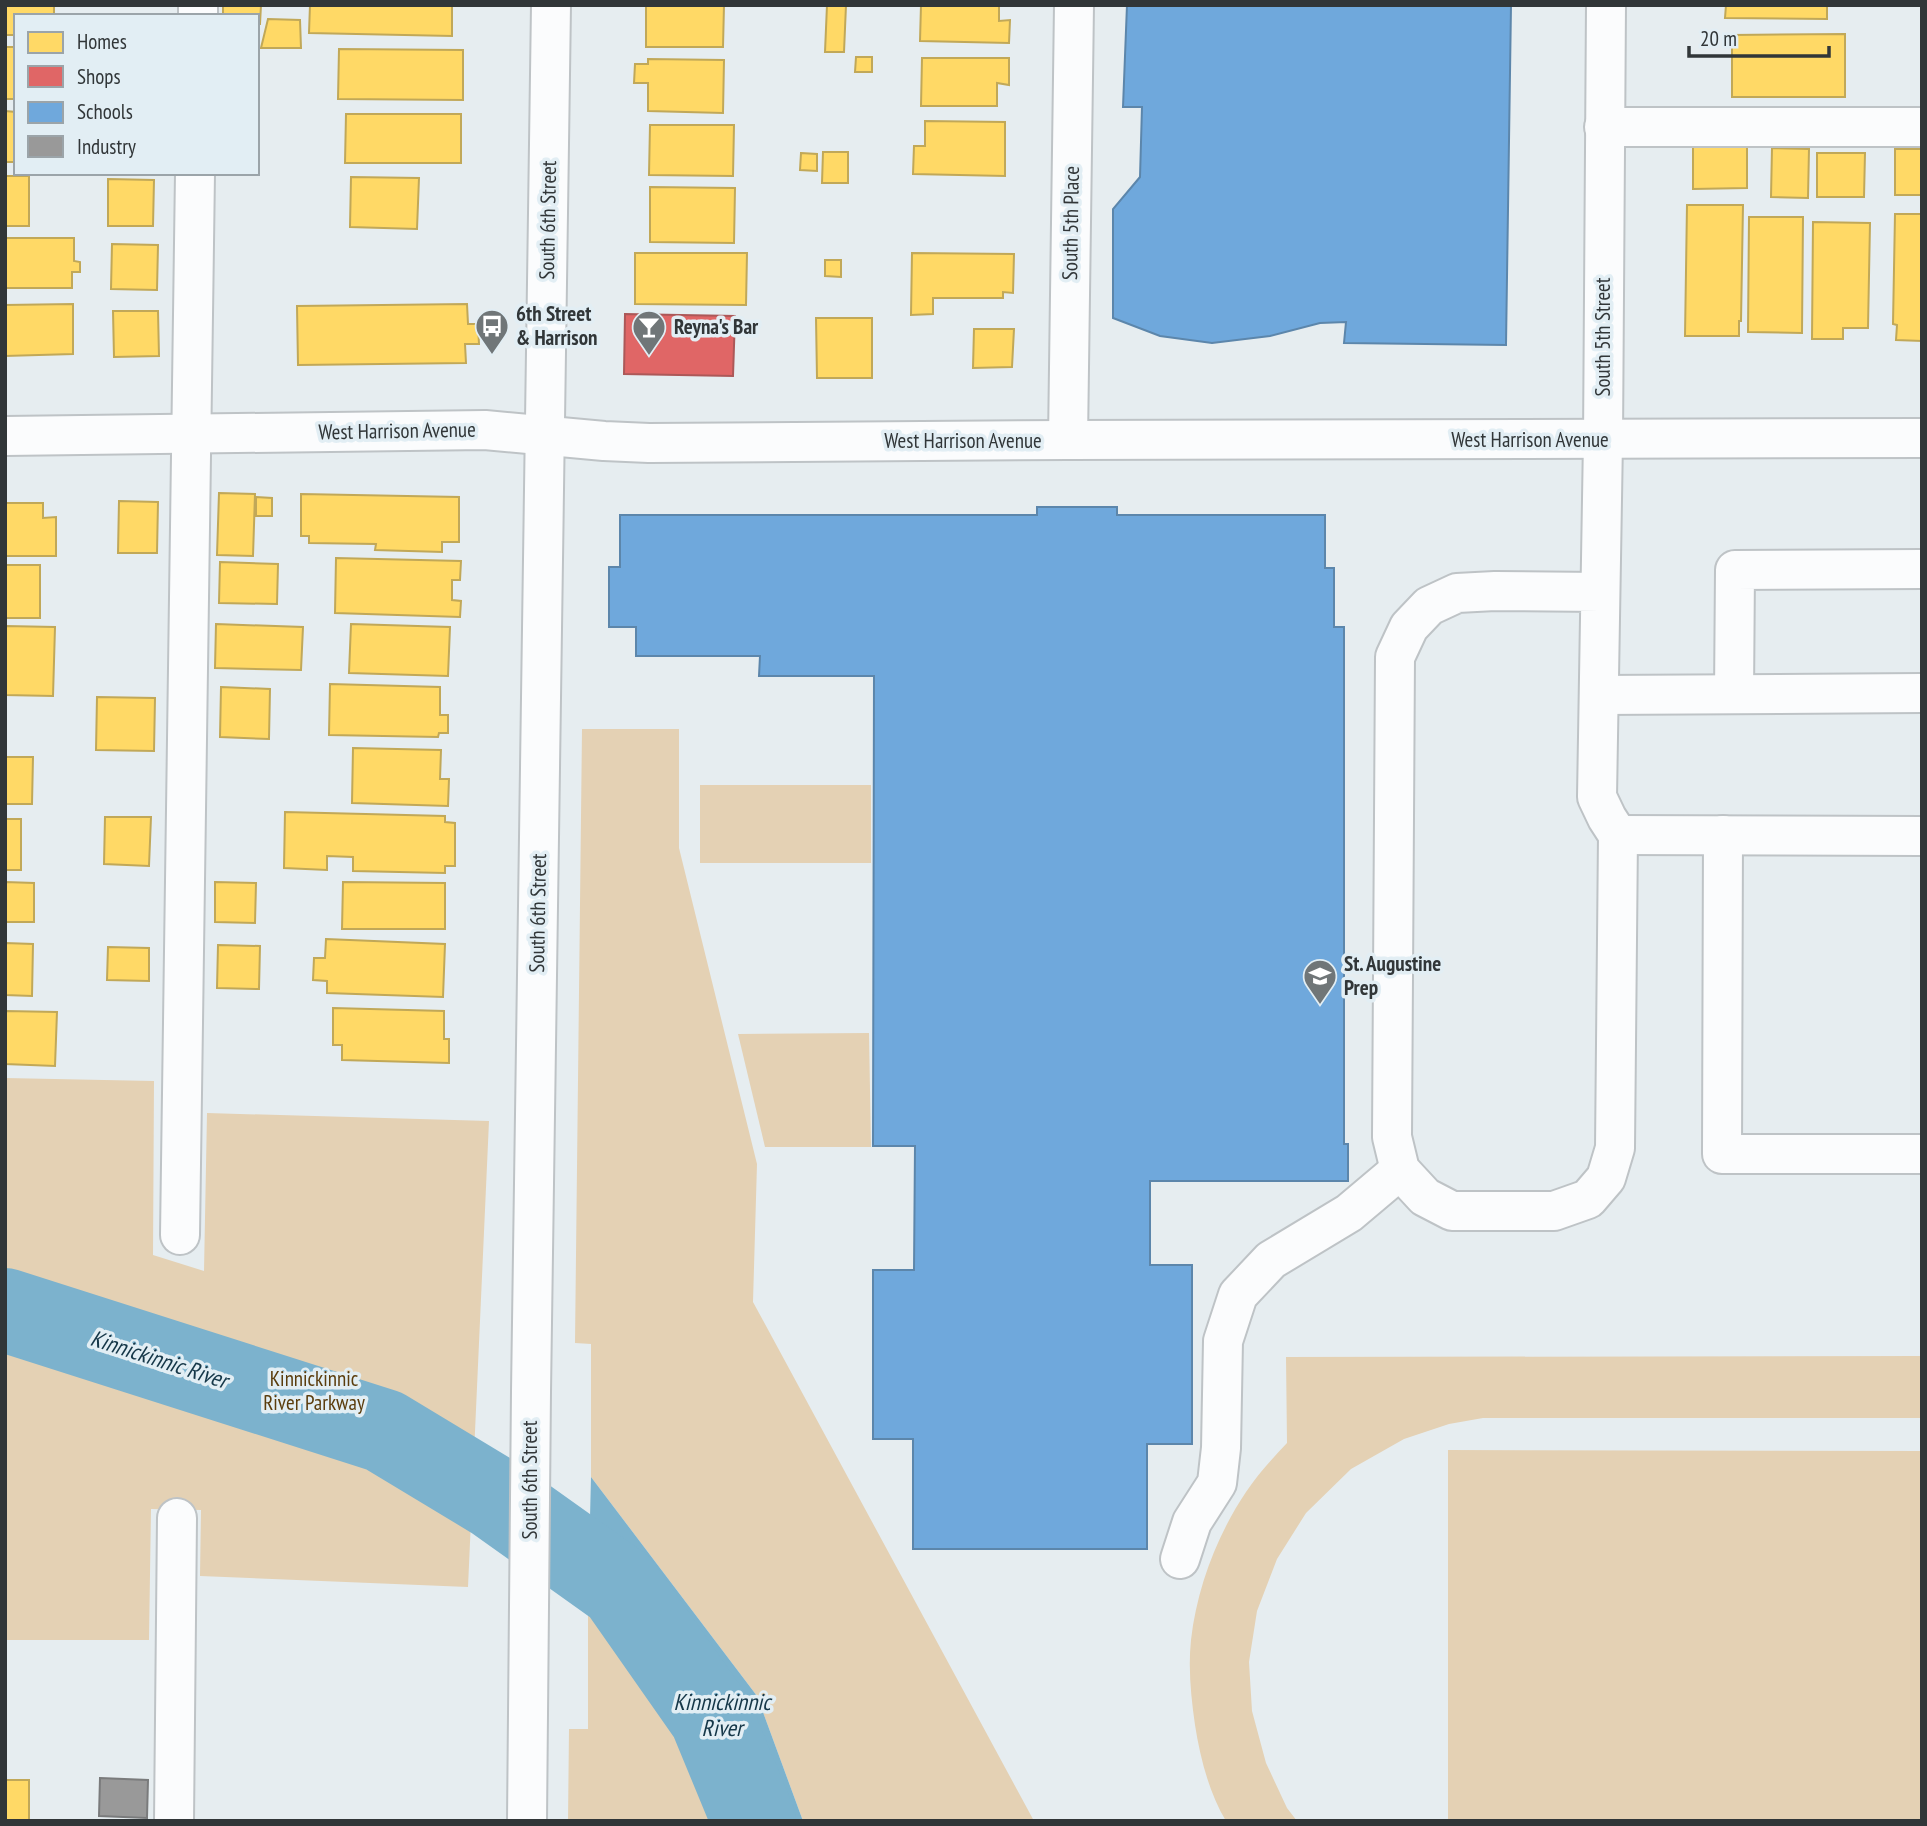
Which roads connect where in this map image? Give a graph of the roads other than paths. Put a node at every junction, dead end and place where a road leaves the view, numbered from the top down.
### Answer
1 (551, 5) edge
2 (1074, 5) edge
3 (1606, 5) edge
4 (1604, 127) junction
5 (1922, 127) edge
6 (195, 175) edge
7 (191, 434) junction
8 (5, 436) edge
9 (544, 436) junction
10 (1922, 438) edge
11 (1068, 440) junction
12 (1603, 440) junction
13 (1922, 569) edge
14 (1600, 592) junction
15 (1922, 693) edge
16 (1734, 694) junction
17 (1599, 695) junction
18 (1618, 835) junction
19 (1723, 835) junction
20 (1922, 836) edge
21 (1922, 1154) edge
22 (1400, 1170) junction
23 (180, 1236) dead end
24 (177, 1518) dead end
25 (1180, 1559) dead end
26 (174, 1821) edge
27 (527, 1821) edge

1 - 9 street, South 6th Street
2 - 11 street, South 5th Place
3 - 4 street, South 5th Street
4 - 5 street
4 - 12 street, South 5th Street
6 - 7 street
7 - 8 street, West Harrison Avenue
7 - 9 street, West Harrison Avenue
7 - 23 street
9 - 11 street, West Harrison Avenue
9 - 27 street, South 6th Street
10 - 12 street, West Harrison Avenue
11 - 12 street, West Harrison Avenue
12 - 14 street, South 5th Street
13 - 16 street
14 - 17 street, South 5th Street
14 - 22 street
15 - 16 street
16 - 17 street
17 - 18 street, South 5th Street
18 - 19 street
18 - 22 street
19 - 20 street
19 - 21 street
22 - 25 street
24 - 26 street

